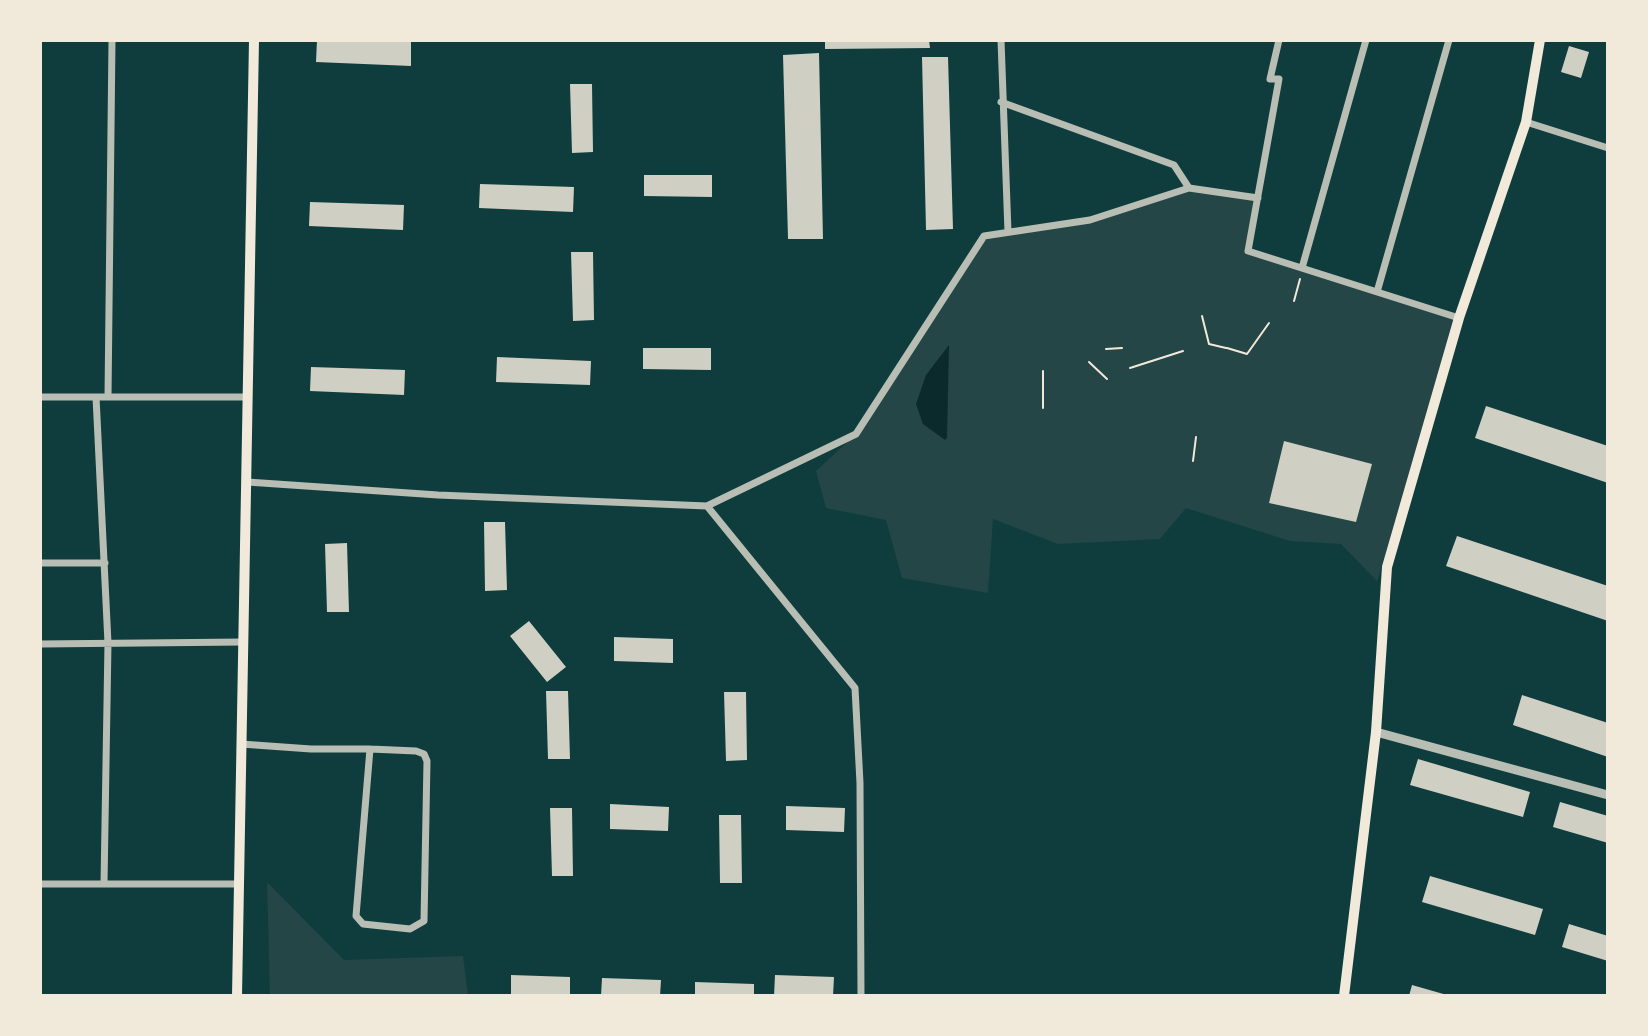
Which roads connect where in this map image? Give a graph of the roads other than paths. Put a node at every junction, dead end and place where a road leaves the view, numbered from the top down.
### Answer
1 (112, 40) edge
2 (254, 40) edge
3 (1001, 40) edge
4 (1279, 40) edge
5 (1366, 40) edge
6 (1449, 40) edge
7 (1540, 40) edge
8 (1001, 102) junction
9 (1526, 122) junction
10 (1608, 148) edge
11 (1189, 188) junction
12 (1258, 198) junction
13 (1008, 232) junction
14 (1302, 268) junction
15 (1377, 292) junction
16 (1459, 318) junction
17 (40, 397) edge
18 (96, 397) junction
19 (108, 397) junction
20 (247, 397) junction
21 (247, 482) junction
22 (707, 506) junction
23 (40, 563) edge
24 (105, 563) junction
25 (243, 642) junction
26 (108, 643) junction
27 (40, 644) edge
28 (1376, 732) junction
29 (241, 744) junction
30 (370, 749) junction
31 (1608, 795) edge
32 (40, 884) edge
33 (104, 884) junction
34 (238, 884) junction
35 (237, 996) edge
36 (861, 996) edge
37 (1344, 996) edge

1 - 19 street
2 - 20 main road
3 - 8 street
4 - 12 street
5 - 14 street
6 - 15 street
7 - 9 main road
8 - 11 street
8 - 13 street
9 - 10 street
9 - 16 main road
11 - 12 street
11 - 13 street
12 - 14 street
13 - 22 street
14 - 15 street
15 - 16 street
16 - 28 main road
17 - 18 street
18 - 19 street
18 - 24 street
19 - 20 street
20 - 21 main road
21 - 22 street
21 - 25 main road
22 - 36 street
23 - 24 street
24 - 26 street
25 - 26 street
25 - 29 main road
26 - 27 street
26 - 33 street
28 - 31 street
28 - 37 main road
29 - 30 street
29 - 34 main road
30 - 30 street
32 - 33 street
33 - 34 street
34 - 35 main road

